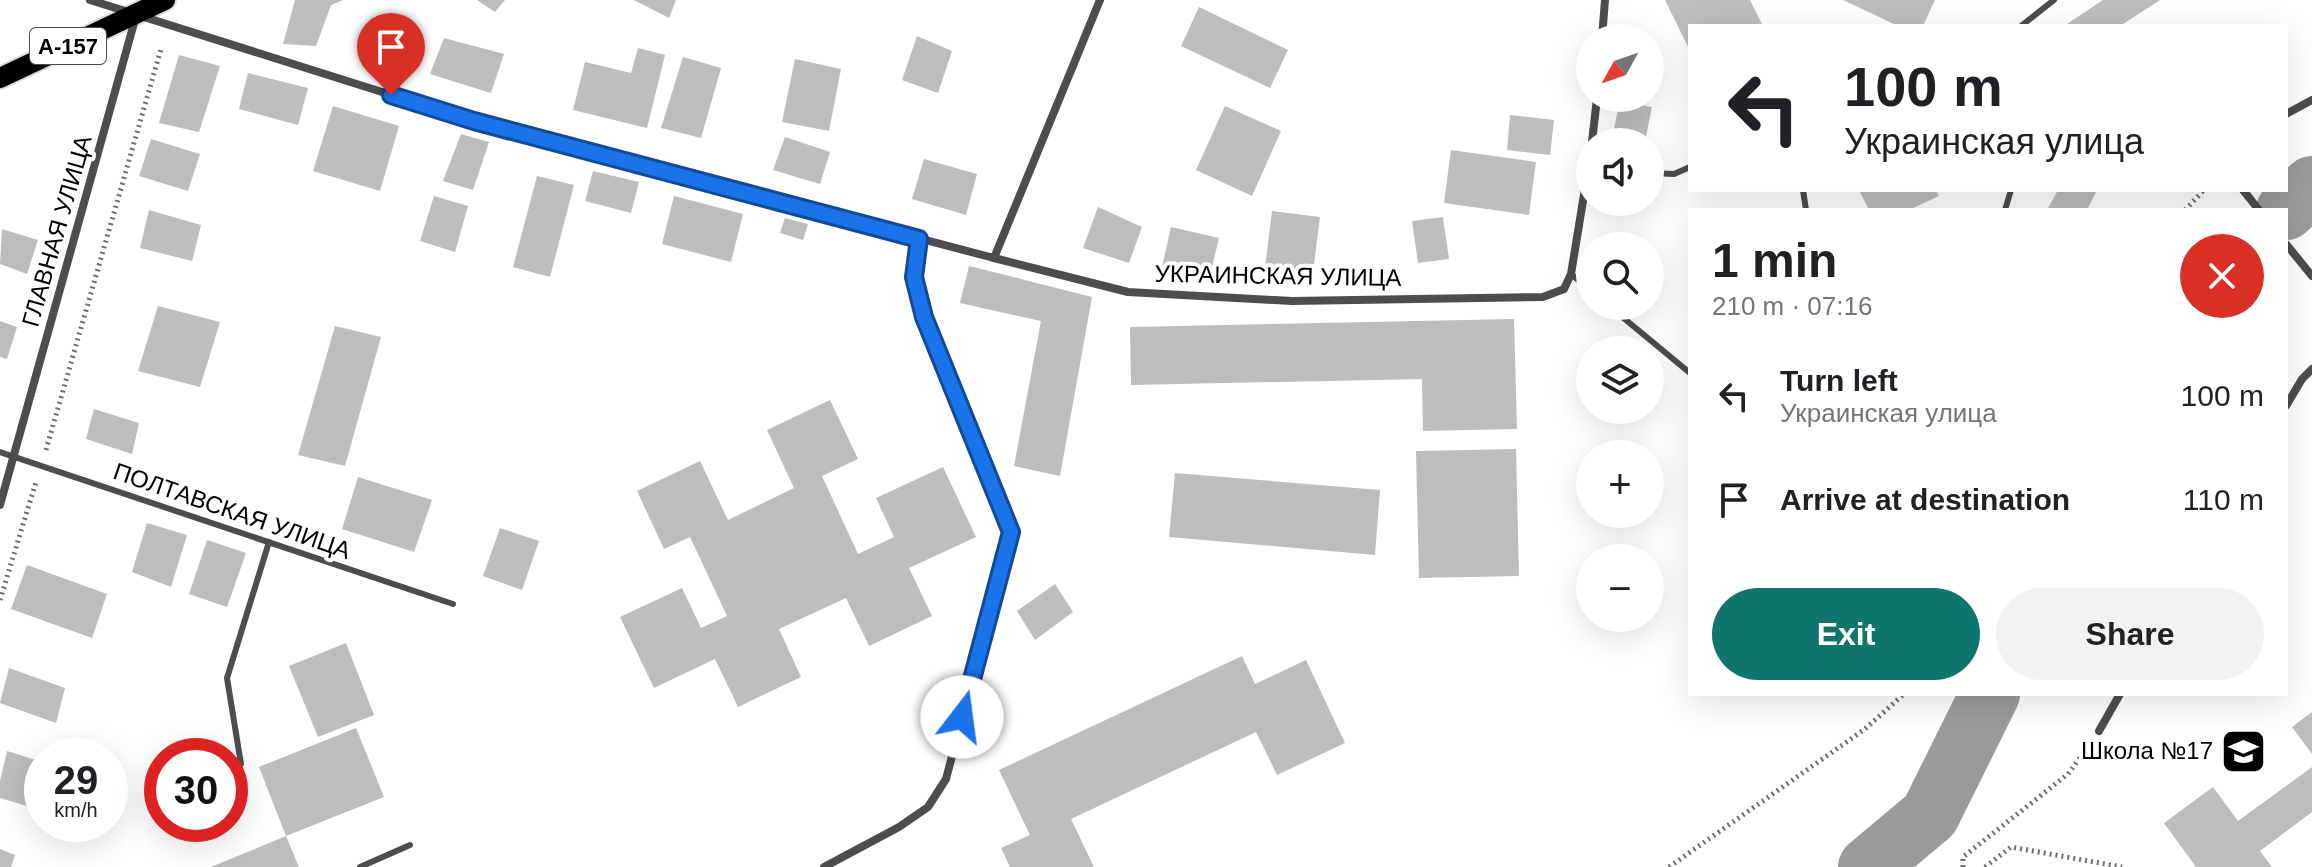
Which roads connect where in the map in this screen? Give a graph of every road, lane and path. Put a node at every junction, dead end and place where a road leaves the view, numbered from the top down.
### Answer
1 (90, 0) edge
2 (165, 0) edge
3 (1100, 0) edge
4 (1605, 0) edge
5 (2054, 0) edge
6 (137, 14) junction
7 (1603, 24) edge
8 (2024, 24) edge
9 (161, 49) dead end
10 (0, 78) edge
11 (2312, 100) edge
12 (2288, 113) edge
13 (1688, 168) edge
14 (1664, 174) edge
15 (2202, 192) edge
16 (2245, 192) edge
17 (2187, 208) edge
18 (2257, 208) edge
19 (1581, 216) edge
20 (919, 239) junction
21 (2288, 246) edge
22 (994, 258) junction
23 (1571, 274) junction
24 (2312, 276) edge
25 (1576, 278) edge
26 (1626, 320) edge
27 (2312, 369) edge
28 (1688, 371) edge
29 (2288, 403) edge
30 (0, 452) edge
31 (14, 457) junction
32 (41, 466) junction
33 (0, 505) edge
34 (269, 542) junction
35 (0, 600) edge
36 (453, 604) dead end
37 (1902, 696) edge
38 (2119, 696) edge
39 (2099, 731) joint
40 (237, 738) edge
41 (410, 845) dead end
42 (360, 867) edge
43 (824, 867) edge
44 (1669, 867) edge
45 (1963, 867) edge
46 (1985, 867) edge
47 (2122, 867) edge

1 - 6 street, УКРАИНСКАЯ УЛИЦА
2 - 6 main road, А-157
3 - 22 street
4 - 7 street
5 - 8 lane
6 - 10 main road, А-157
6 - 20 street, УКРАИНСКАЯ УЛИЦА
6 - 31 street, ГЛАВНАЯ УЛИЦА
9 - 32 path
11 - 12 street
13 - 14 lane
15 - 17 path
16 - 18 street
19 - 23 street
20 - 22 street, УКРАИНСКАЯ УЛИЦА
20 - 43 street
21 - 24 street
22 - 23 street, УКРАИНСКАЯ УЛИЦА
23 - 25 lane
26 - 28 lane
27 - 29 street
30 - 31 lane, ПОЛТАВСКАЯ УЛИЦА
31 - 32 lane, ПОЛТАВСКАЯ УЛИЦА
31 - 33 street, ГЛАВНАЯ УЛИЦА
32 - 34 lane, ПОЛТАВСКАЯ УЛИЦА
32 - 35 path
34 - 36 lane, ПОЛТАВСКАЯ УЛИЦА
34 - 40 lane
37 - 44 path
38 - 39 street
39 - 45 path
41 - 42 lane
46 - 47 path

